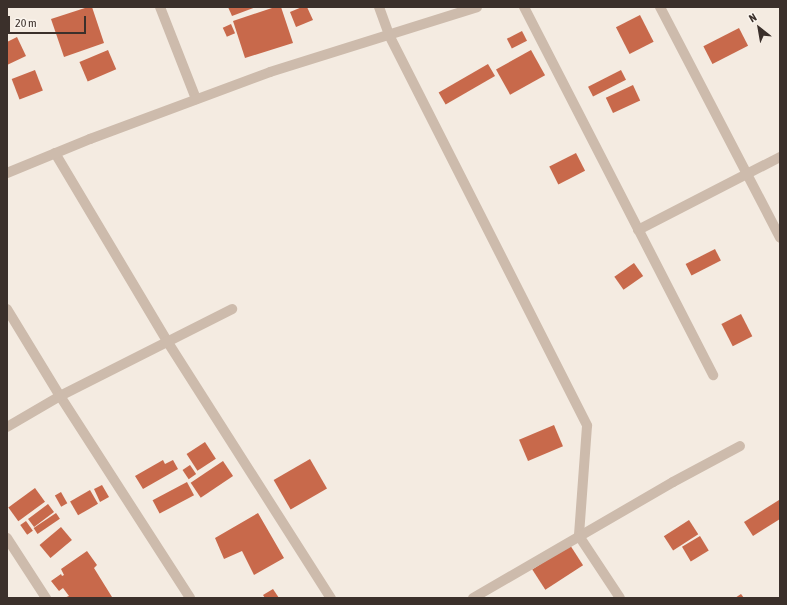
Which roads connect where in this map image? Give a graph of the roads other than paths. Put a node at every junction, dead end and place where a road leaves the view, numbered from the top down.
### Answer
1 (160, 7) edge
2 (379, 7) edge
3 (477, 7) edge
4 (524, 7) edge
5 (660, 7) edge
6 (389, 35) junction
7 (196, 99) junction
8 (55, 154) junction
9 (780, 157) edge
10 (7, 173) edge
11 (747, 174) junction
12 (638, 230) junction
13 (780, 238) edge
14 (7, 309) edge
15 (232, 309) dead end
16 (167, 341) junction
17 (712, 375) dead end
18 (60, 396) junction
19 (7, 427) edge
20 (740, 446) dead end
21 (579, 536) junction
22 (7, 538) edge
23 (46, 598) edge
24 (190, 598) edge
25 (331, 598) edge
26 (474, 598) edge
27 (620, 598) edge

1 - 7 street
2 - 6 street
3 - 6 street
4 - 12 street
5 - 11 street
6 - 7 street
6 - 21 street
7 - 8 street
8 - 10 street
8 - 16 street
9 - 11 street
11 - 12 street
11 - 13 street
12 - 17 street
14 - 18 street
15 - 16 street
16 - 18 street
16 - 25 street
18 - 19 street
18 - 24 street
20 - 21 street
21 - 26 street
21 - 27 street
22 - 23 street

